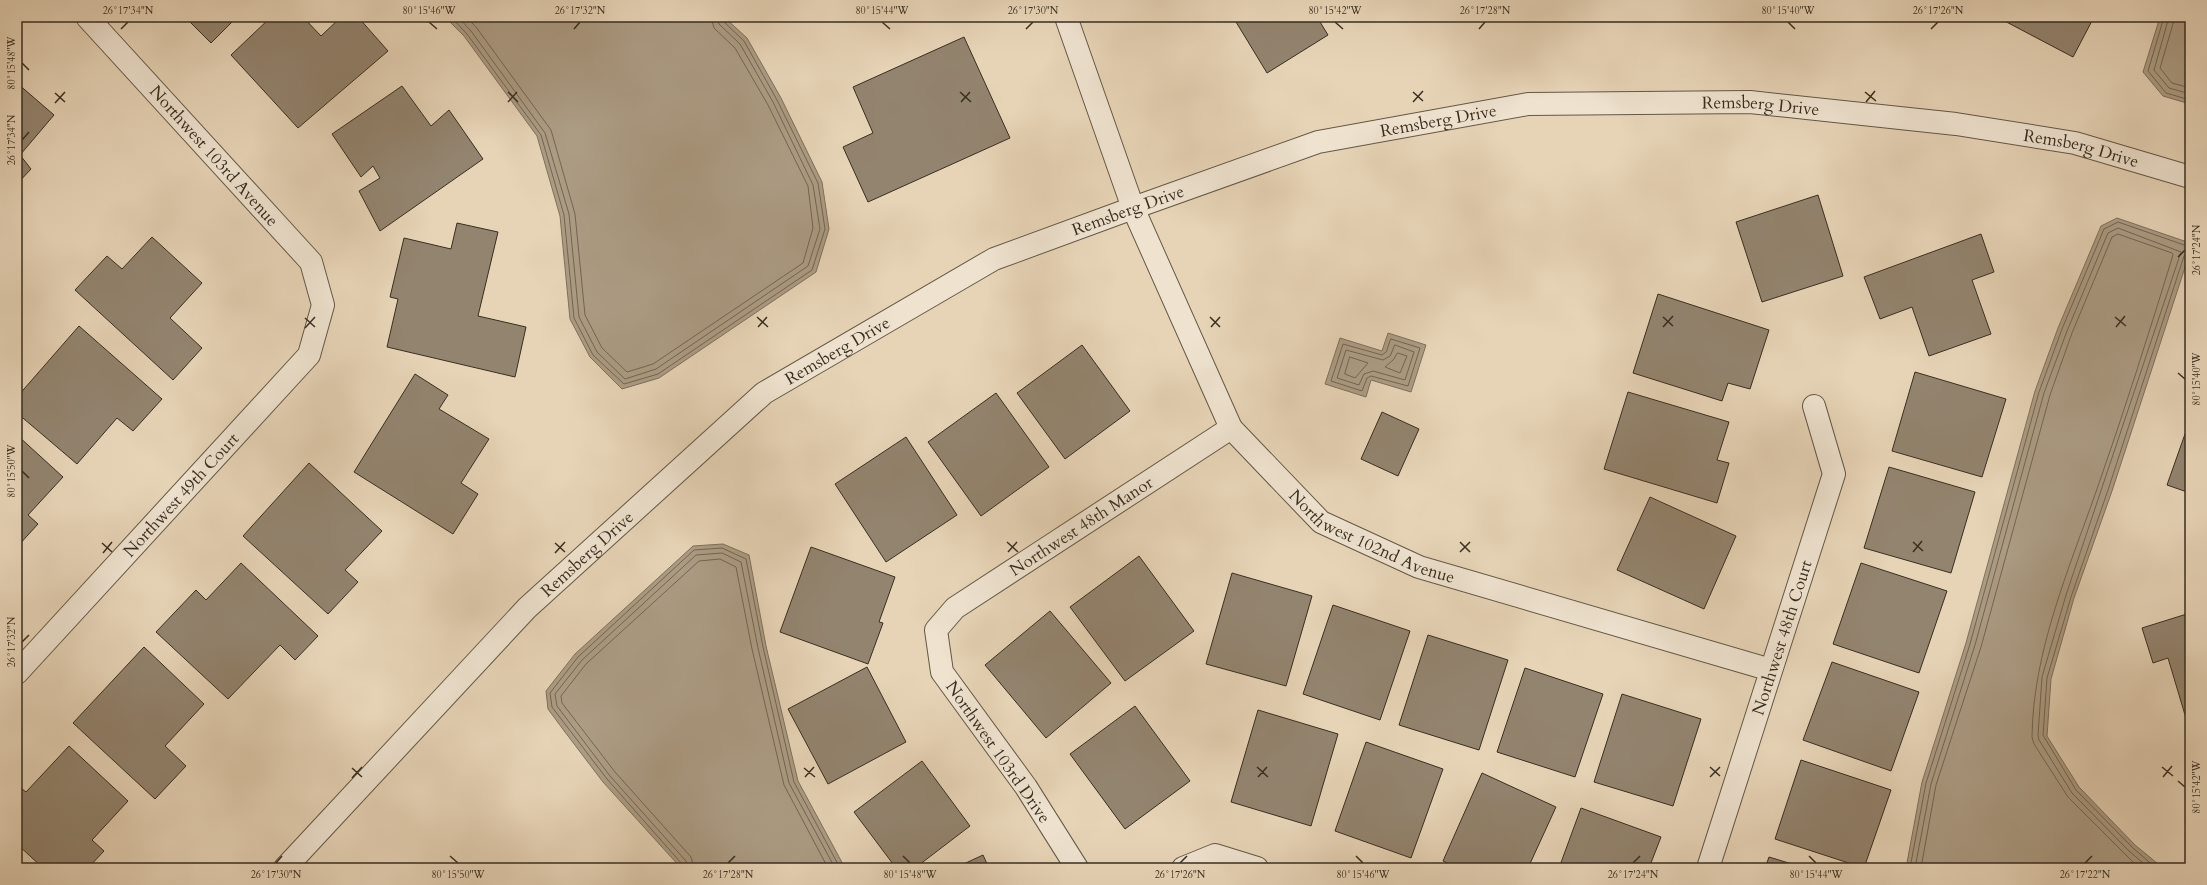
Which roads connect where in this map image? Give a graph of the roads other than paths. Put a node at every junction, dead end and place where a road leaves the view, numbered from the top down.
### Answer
1 (88, 17) edge
2 (1066, 17) edge
3 (2190, 177) edge
4 (1134, 208) junction
5 (324, 305) joint
6 (1814, 406) dead end
7 (1231, 428) junction
8 (936, 630) joint
9 (1771, 670) junction
10 (17, 673) edge
11 (285, 868) edge
12 (1078, 868) edge
13 (1183, 868) edge
14 (1257, 868) edge
15 (1708, 868) edge

1 - 5 street, Northwest 103rd Avenue
2 - 4 street, Northwest 102nd Avenue
3 - 4 street, Remsberg Drive
4 - 7 street, Northwest 102nd Avenue
4 - 11 street, Remsberg Drive
5 - 10 street, Northwest 49th Court
6 - 9 street, Northwest 48th Court
7 - 8 street, Northwest 48th Manor
7 - 9 street, Northwest 102nd Avenue
8 - 12 street, Northwest 103rd Drive
9 - 15 street, Northwest 48th Court
13 - 14 street

